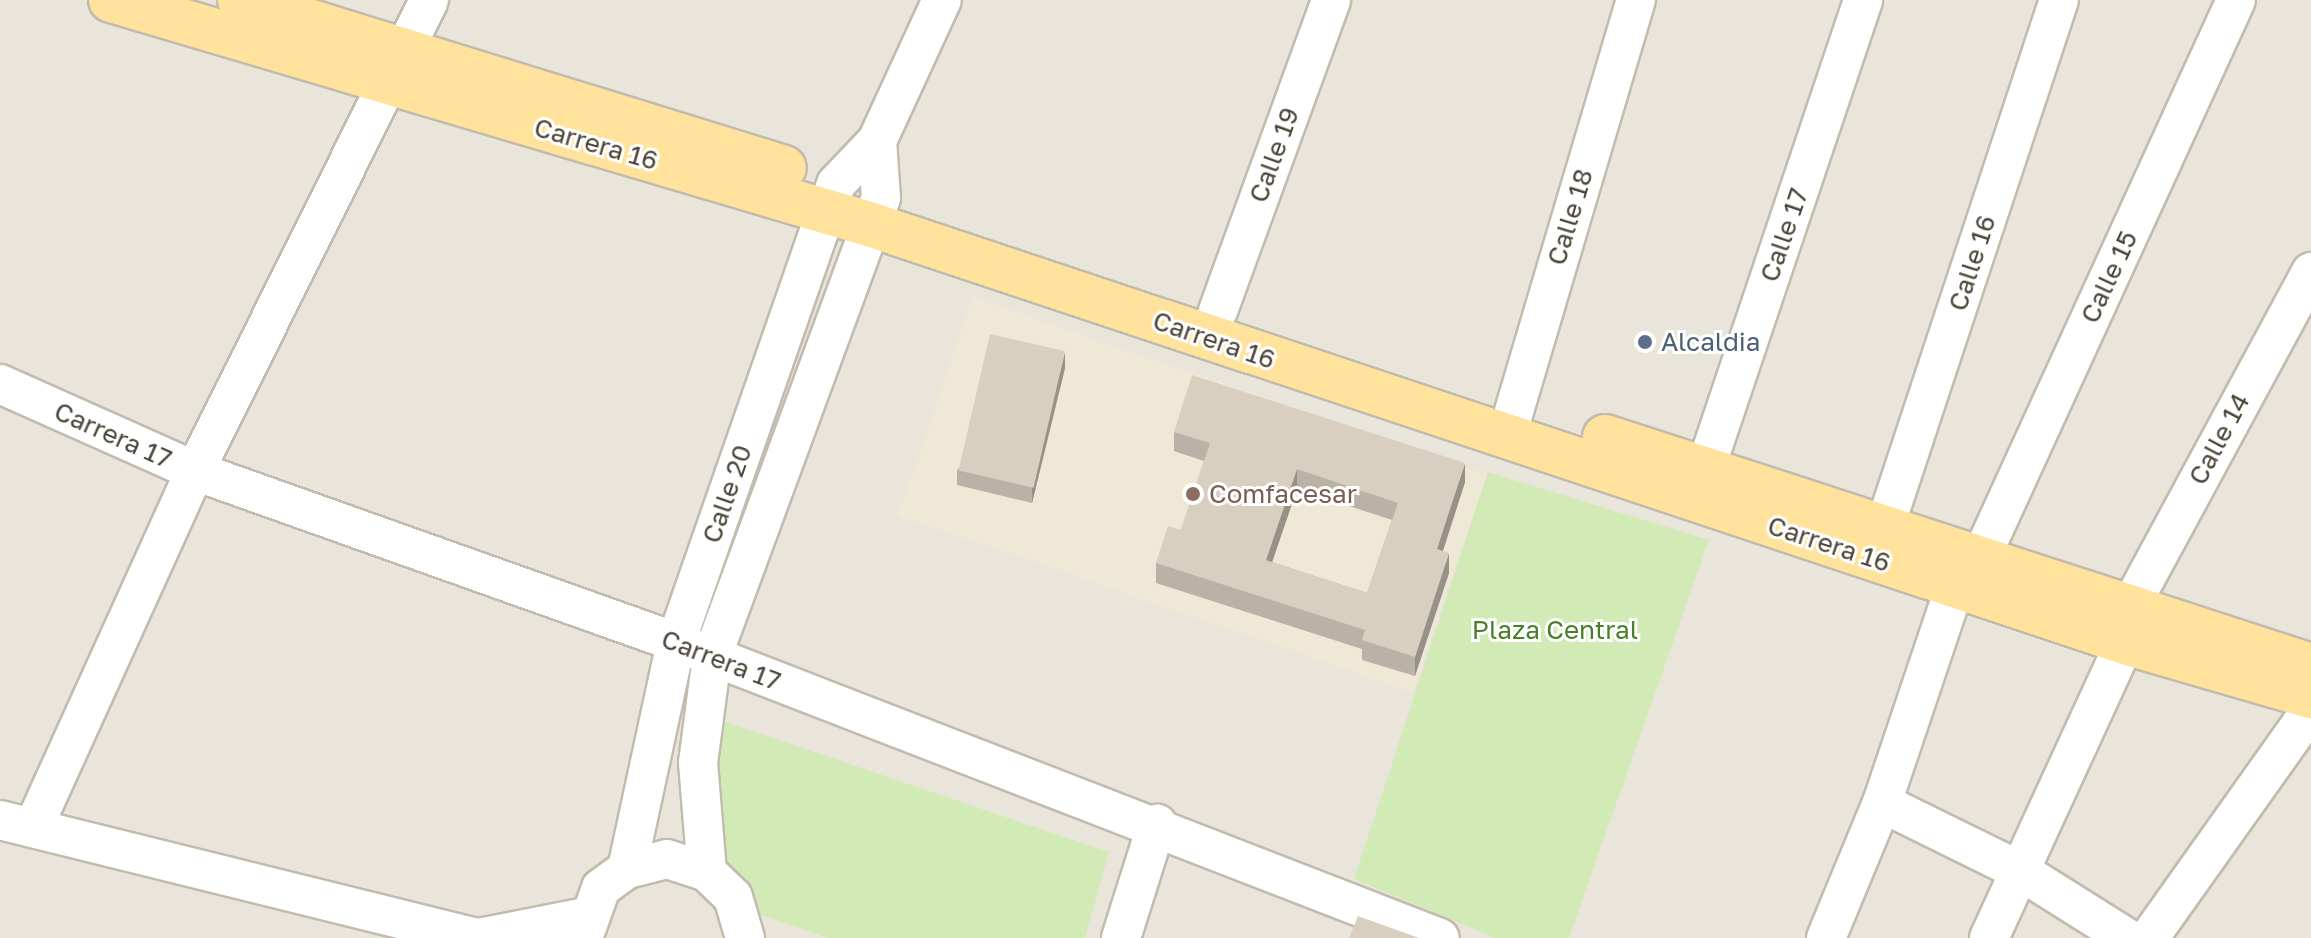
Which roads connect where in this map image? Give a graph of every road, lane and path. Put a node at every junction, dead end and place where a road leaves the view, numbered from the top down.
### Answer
1 (111, 0) edge
2 (240, 0) edge
3 (429, 0) edge
4 (942, 0) edge
5 (1331, 0) edge
6 (1636, 0) edge
7 (1863, 0) edge
8 (2059, 0) edge
9 (2236, 0) edge
10 (396, 67) junction
11 (877, 141) junction
12 (831, 198) junction
13 (877, 212) junction
14 (2311, 272) edge
15 (1218, 311) junction
16 (0, 384) edge
17 (1509, 421) junction
18 (1705, 470) junction
19 (195, 471) junction
20 (1885, 526) junction
21 (1969, 570) junction
22 (2128, 624) junction
23 (676, 642) junction
24 (712, 657) junction
25 (2311, 666) edge
26 (2311, 696) edge
27 (2311, 710) edge
28 (1882, 803) junction
29 (17, 824) edge
30 (1157, 824) junction
31 (627, 869) junction
32 (707, 872) junction
33 (2022, 872) junction
34 (584, 928) edge
35 (750, 936) edge
36 (478, 938) edge
37 (1121, 938) edge
38 (1440, 938) edge
39 (1826, 938) edge
40 (1989, 938) edge
41 (2127, 938) edge
42 (2149, 938) edge

1 - 10 main road, Carrera 16
2 - 10 main road, Carrera 16
3 - 10 street
4 - 11 street, Calle 20
5 - 15 street, Calle 19
6 - 17 street, Calle 18
7 - 18 street, Calle 17
8 - 20 street, Calle 16
9 - 21 street, Calle 15
10 - 12 main road, Carrera 16
10 - 19 street
11 - 12 street, Calle 20
11 - 13 street, Calle 20
12 - 13 main road, Carrera 16
12 - 23 street, Calle 20
13 - 15 main road, Carrera 16
13 - 17 main road, Carrera 16
13 - 24 street, Calle 20
14 - 22 street, Calle 14
15 - 17 main road, Carrera 16
16 - 19 street, Carrera 17
17 - 18 main road, Carrera 16
17 - 21 main road, Carrera 16
18 - 20 main road, Carrera 16
19 - 23 street, Carrera 17
19 - 29 street
20 - 21 main road, Carrera 16
21 - 22 main road, Carrera 16
21 - 28 street, Calle 15
22 - 25 main road, Carrera 16
22 - 26 main road, Carrera 16
22 - 33 street, Calle 14
23 - 24 street, Carrera 17
23 - 31 street, Calle 20
24 - 30 street, Carrera 17
24 - 32 street, Calle 20
27 - 42 street
28 - 33 street
28 - 39 street, Calle 15
29 - 36 street
30 - 37 street
30 - 38 street, Carrera 17
31 - 32 street
31 - 34 street
32 - 35 street
33 - 40 street, Calle 14
33 - 41 street
34 - 36 street

